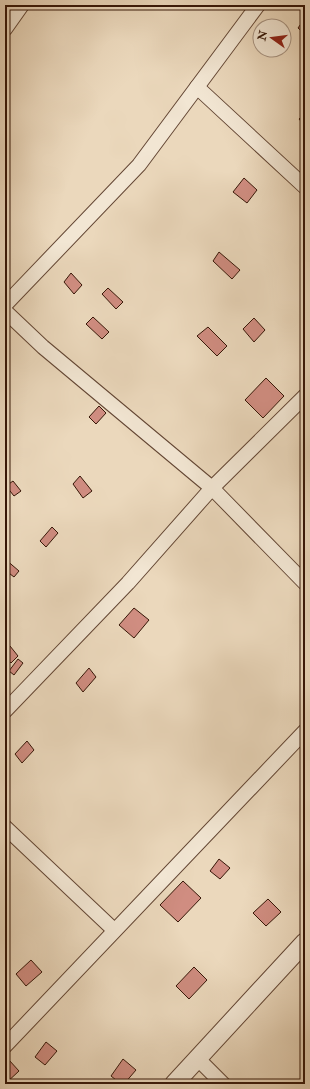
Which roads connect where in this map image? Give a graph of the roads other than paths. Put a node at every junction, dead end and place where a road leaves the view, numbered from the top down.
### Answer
1 (22, 5) edge
2 (258, 5) edge
3 (5, 29) edge
4 (197, 87) junction
5 (305, 187) edge
6 (5, 305) edge
7 (5, 311) edge
8 (305, 396) edge
9 (212, 488) junction
10 (305, 583) edge
11 (5, 711) edge
12 (305, 731) edge
13 (5, 827) edge
14 (114, 930) junction
15 (305, 942) edge
16 (5, 1046) edge
17 (197, 1058) junction
18 (174, 1084) edge
19 (223, 1084) edge

1 - 3 street
2 - 4 street
4 - 5 street
4 - 6 street
7 - 9 street
8 - 9 street
9 - 10 street
9 - 11 street
12 - 14 street
13 - 14 street
14 - 16 street
15 - 17 street
17 - 18 street
17 - 19 street

